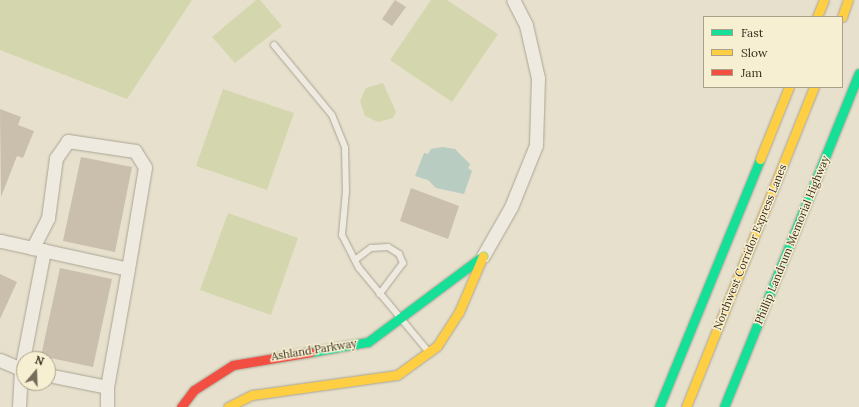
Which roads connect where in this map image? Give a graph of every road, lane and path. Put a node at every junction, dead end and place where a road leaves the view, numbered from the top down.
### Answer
1 (513, 0) edge
2 (824, 0) edge
3 (848, 0) edge
4 (817, 16) edge
5 (842, 16) edge
6 (274, 45) dead end
7 (859, 73) edge
8 (789, 88) edge
9 (814, 88) edge
10 (0, 241) edge
11 (38, 249) junction
12 (483, 256) junction
13 (355, 260) junction
14 (128, 268) junction
15 (380, 294) junction
16 (400, 318) junction
17 (25, 351) edge
18 (429, 352) junction
19 (0, 360) edge
20 (16, 367) edge
21 (56, 376) edge
22 (107, 386) junction
23 (21, 391) edge
24 (19, 407) edge
25 (107, 407) edge
26 (181, 407) edge
27 (228, 407) edge
28 (659, 407) edge
29 (686, 407) edge
30 (724, 407) edge

1 - 12 street, Ashland Parkway
2 - 4 main road
3 - 5 main road
6 - 13 lane
7 - 30 main road, Phillip Landrum Memorial Highway
8 - 28 main road
9 - 29 main road, Northwest Corridor Express Lanes
10 - 11 street
11 - 14 street
11 - 14 street
11 - 17 street
12 - 16 main road, Ashland Parkway
12 - 18 main road, Ashland Parkway
13 - 15 lane
13 - 15 lane
14 - 22 street
15 - 16 lane
16 - 18 lane
16 - 26 main road, Ashland Parkway
18 - 27 main road, Ashland Parkway
19 - 20 street
21 - 22 street
22 - 25 street
23 - 24 street

